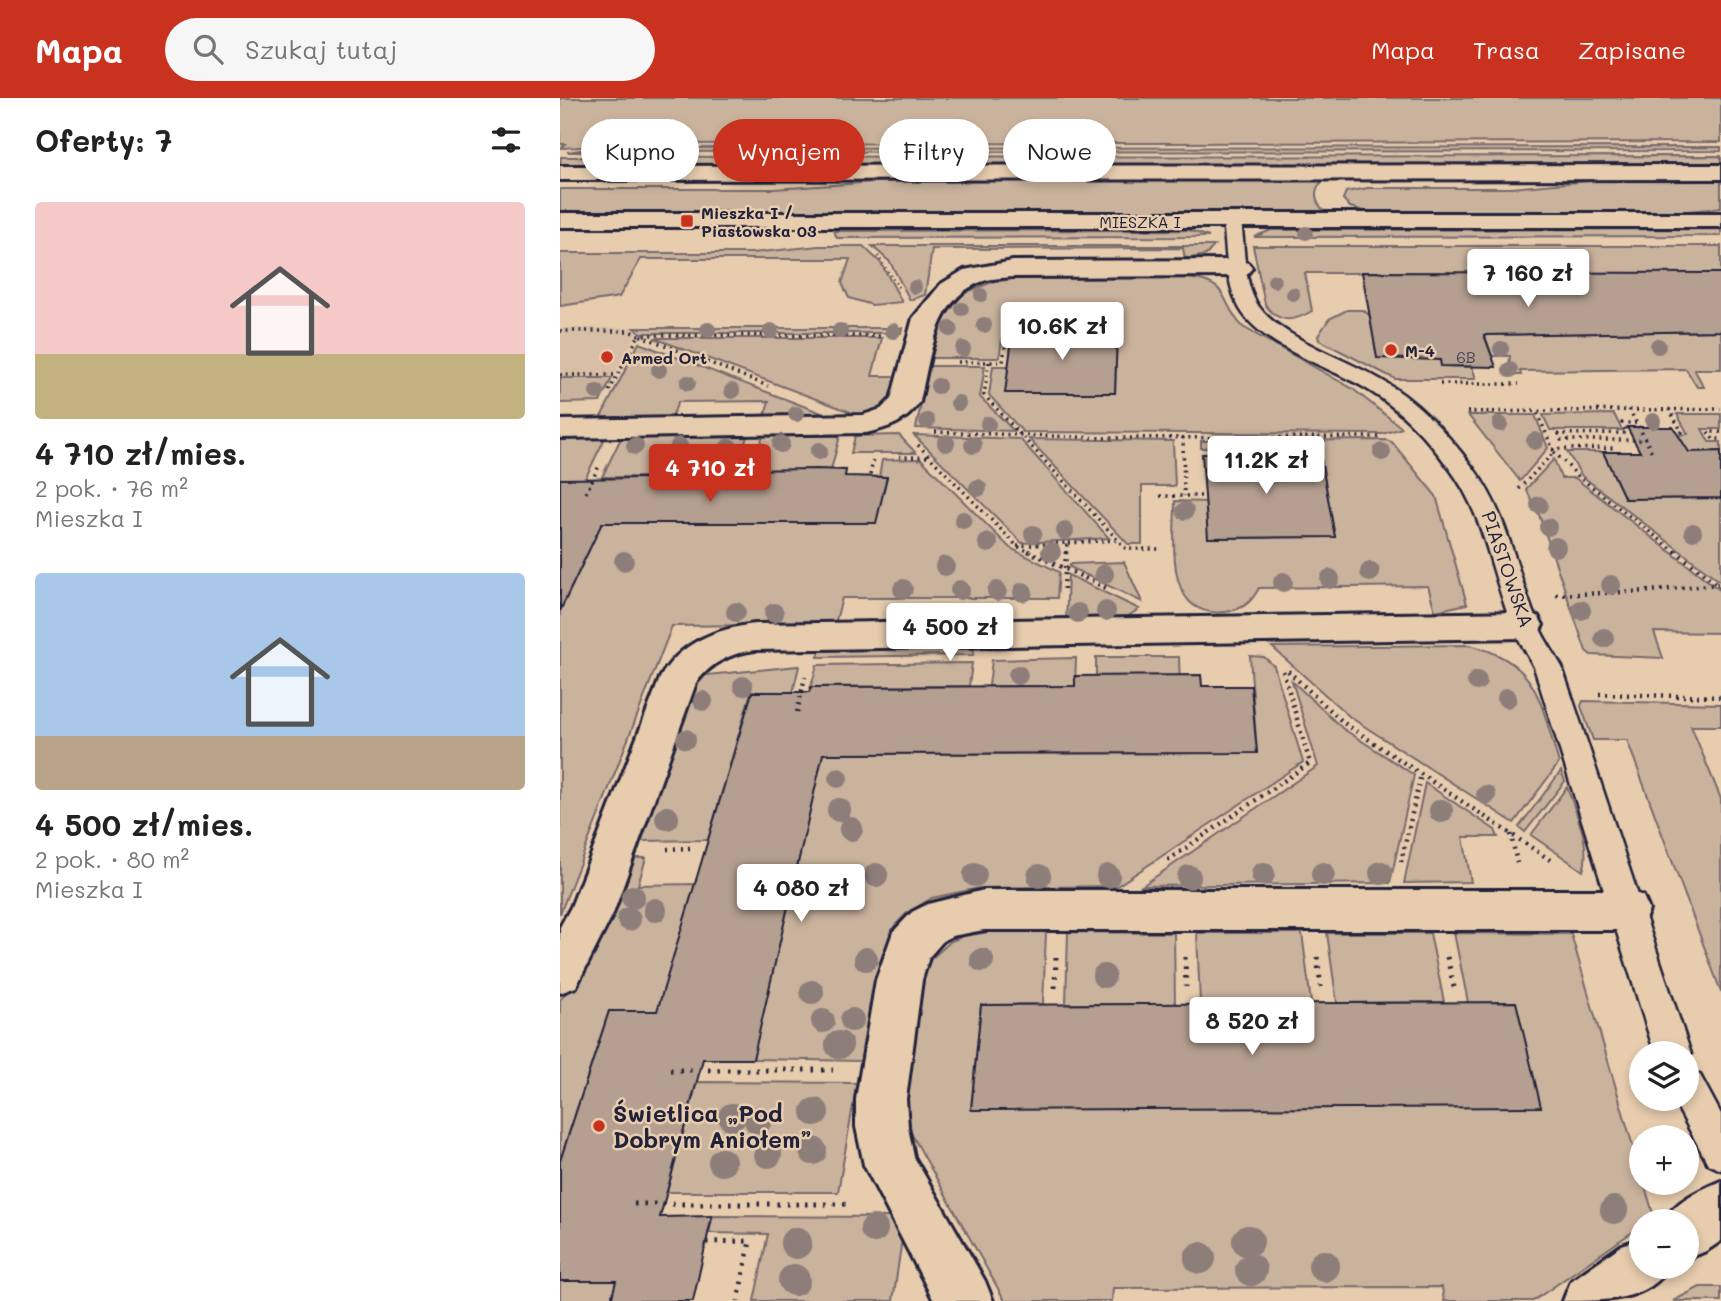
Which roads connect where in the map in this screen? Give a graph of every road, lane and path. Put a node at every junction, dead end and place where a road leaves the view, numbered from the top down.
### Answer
1 (1374, 172) junction
2 (1721, 172) edge
3 (560, 173) edge
4 (560, 220) edge
5 (1232, 220) junction
6 (1362, 220) junction
7 (1721, 220) edge
8 (875, 253) dead end
9 (1239, 268) junction
10 (904, 299) dead end
11 (1009, 325) dead end
12 (560, 331) edge
13 (639, 335) junction
14 (920, 349) junction
15 (989, 362) junction
16 (1003, 362) junction
17 (1009, 362) dead end
18 (560, 374) edge
19 (618, 375) junction
20 (1375, 384) junction
21 (1519, 384) dead end
22 (774, 388) dead end
23 (1629, 409) junction
24 (1669, 409) junction
25 (1721, 409) edge
26 (1536, 410) junction
27 (1457, 414) dead end
28 (898, 423) junction
29 (1636, 423) junction
30 (1426, 425) junction
31 (590, 428) junction
32 (560, 429) edge
33 (1676, 432) dead end
34 (1721, 432) edge
35 (1022, 436) junction
36 (1182, 437) junction
37 (1721, 439) edge
38 (1645, 440) junction
39 (1615, 448) dead end
40 (1553, 450) junction
41 (1652, 452) dead end
42 (874, 457) dead end
43 (870, 475) dead end
44 (593, 479) dead end
45 (1517, 491) dead end
46 (586, 493) dead end
47 (1205, 495) dead end
48 (1160, 496) dead end
49 (1184, 496) junction
50 (1118, 540) junction
51 (1017, 546) junction
52 (1161, 549) dead end
53 (1720, 585) edge
54 (1114, 592) dead end
55 (1555, 595) dead end
56 (1525, 625) junction
57 (803, 688) dead end
58 (1556, 693) junction
59 (1721, 697) edge
60 (797, 712) dead end
61 (1421, 774) junction
62 (1555, 863) dead end
63 (1162, 864) dead end
64 (1390, 910) junction
65 (1627, 910) junction
66 (560, 972) edge
67 (1670, 1041) edge
68 (670, 1070) dead end
69 (886, 1070) junction
70 (1699, 1110) edge
71 (1721, 1151) edge
72 (911, 1203) junction
73 (634, 1204) dead end
74 (1721, 1208) edge
75 (1699, 1224) edge
76 (706, 1242) dead end
77 (1629, 1274) edge
78 (738, 1301) edge
79 (965, 1301) edge
80 (1591, 1301) edge

1 - 2 street
1 - 3 street
1 - 6 street
4 - 5 street, MIESZKA I
5 - 6 street, MIESZKA I
5 - 9 lane, PIASTOWSKA
6 - 7 street, MIESZKA I
8 - 10 path
9 - 14 street
9 - 20 lane, PIASTOWSKA
11 - 16 path
12 - 13 path
13 - 14 path
13 - 19 path
13 - 22 path
14 - 15 path
14 - 28 street
15 - 16 path
15 - 35 path
16 - 17 path
18 - 19 path
19 - 31 path
20 - 21 path
20 - 30 lane, PIASTOWSKA
23 - 24 path
23 - 26 path
23 - 29 path
24 - 25 path
24 - 33 path
26 - 27 path
26 - 40 path
28 - 31 street
28 - 35 path
28 - 51 path
29 - 38 path
29 - 38 path
30 - 36 path
30 - 56 lane, PIASTOWSKA
31 - 32 street
34 - 37 path
35 - 36 path
35 - 50 path
36 - 49 path
38 - 41 path
39 - 40 path
40 - 45 path
40 - 53 path
42 - 43 path
44 - 46 path
47 - 49 path
48 - 49 path
50 - 51 path
50 - 52 path
51 - 54 path
53 - 55 path
56 - 58 lane, PIASTOWSKA
56 - 66 street
57 - 60 path
58 - 59 path
58 - 65 lane, PIASTOWSKA
61 - 62 path
61 - 63 path
61 - 64 path
64 - 65 street
64 - 69 street
65 - 67 lane, PIASTOWSKA
68 - 69 path
69 - 72 street
70 - 71 lane
72 - 73 path
72 - 79 street
74 - 75 street
76 - 78 path
77 - 80 street

